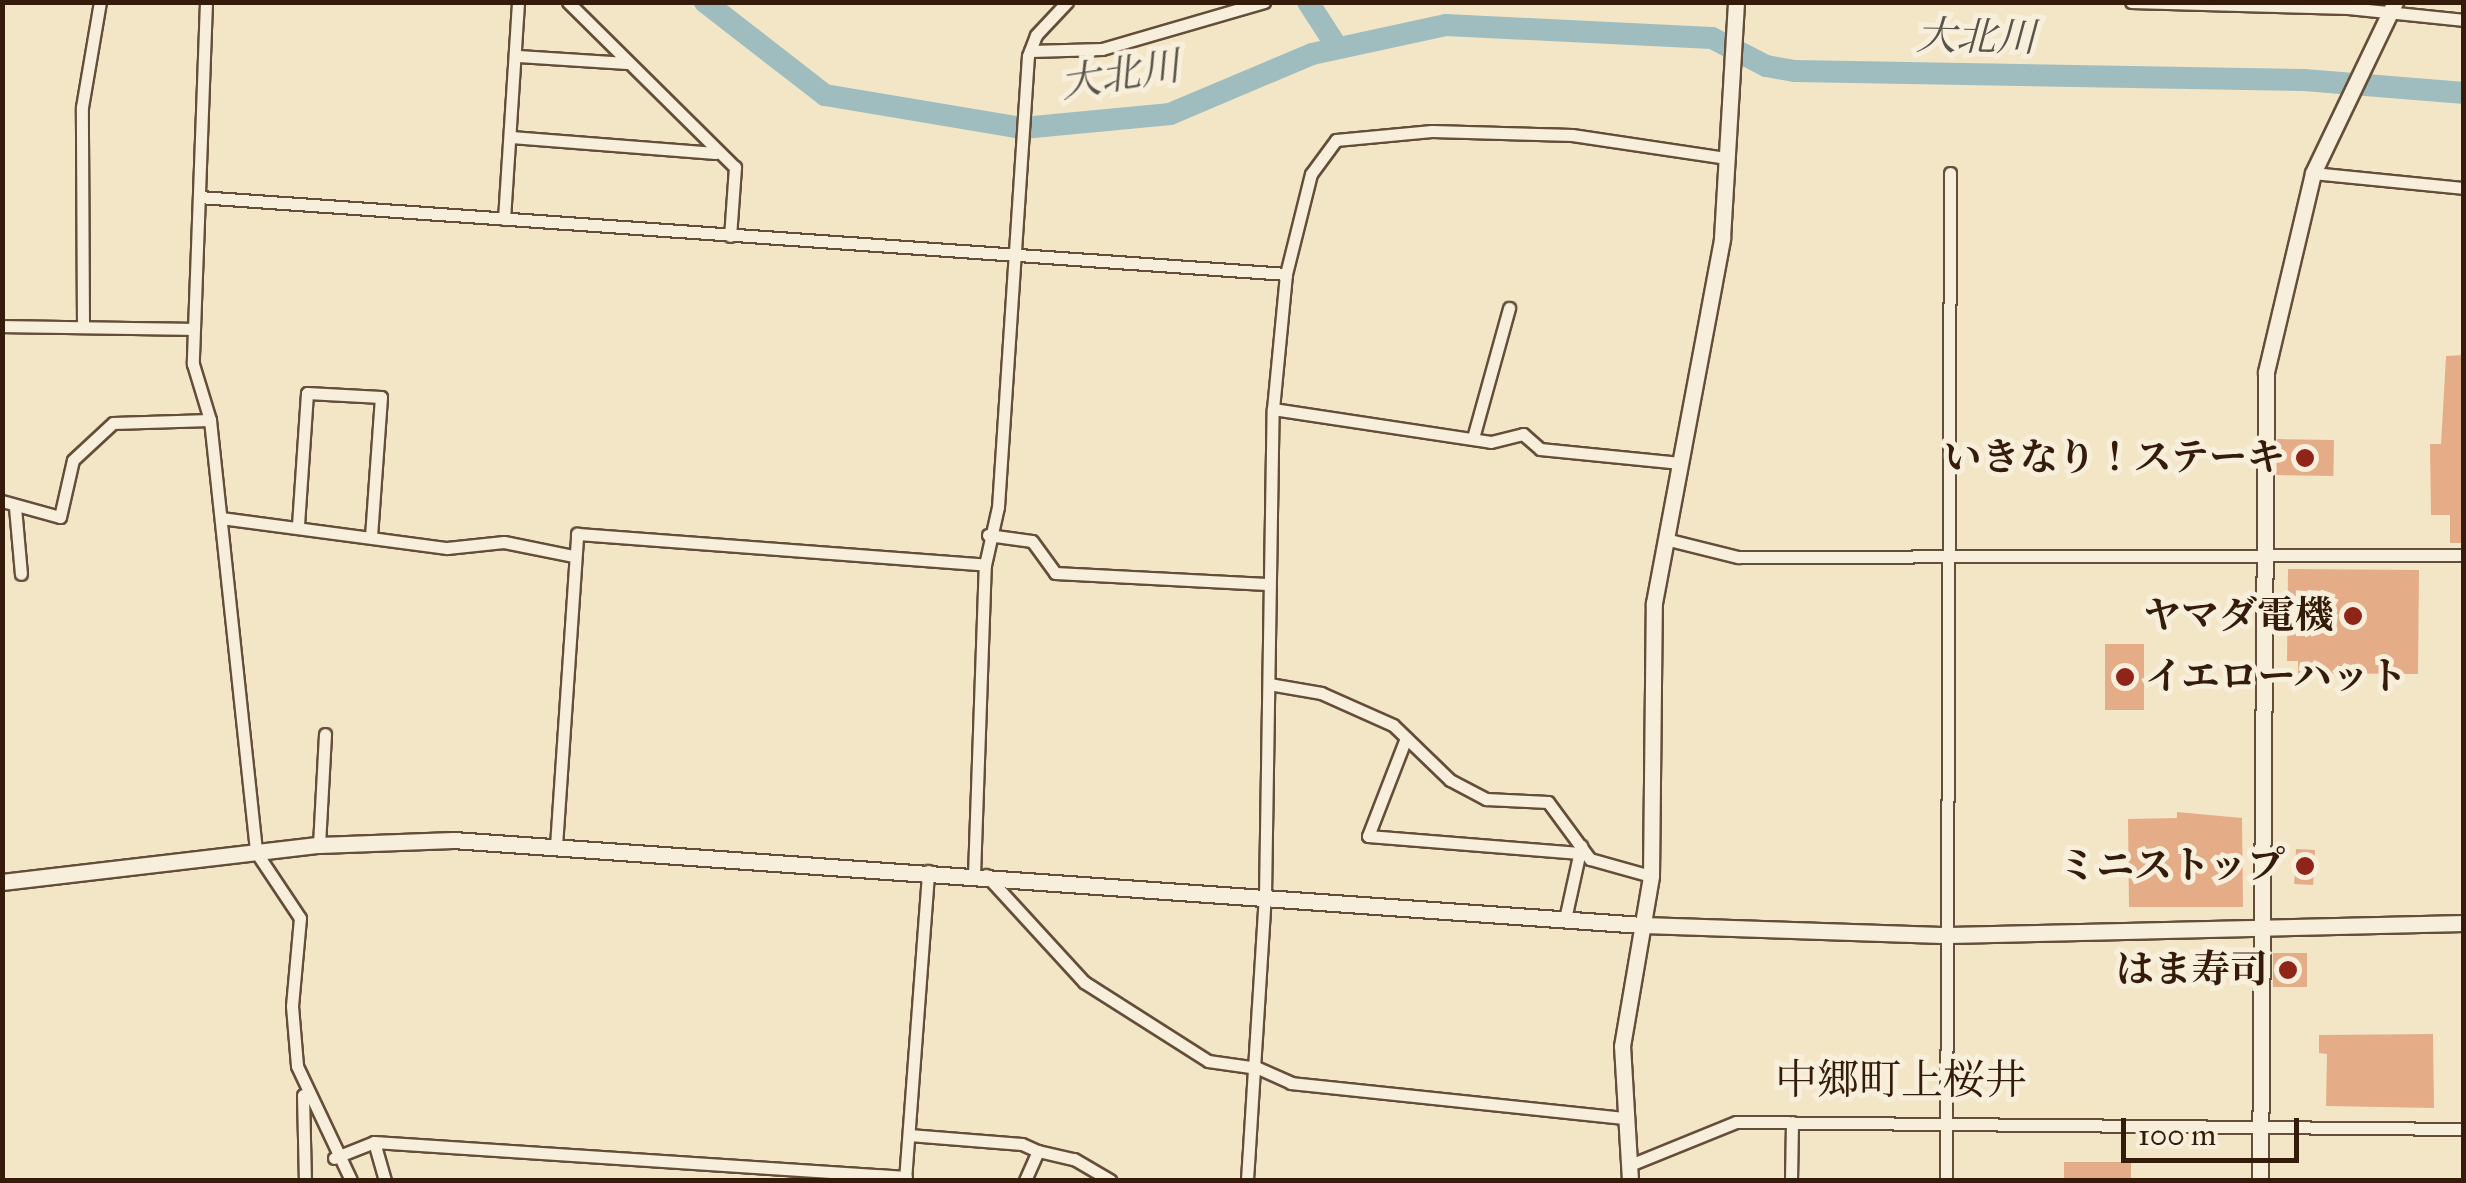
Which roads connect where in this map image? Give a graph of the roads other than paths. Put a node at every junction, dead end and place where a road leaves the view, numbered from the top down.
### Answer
1 (100, 2) edge
2 (206, 2) edge
3 (518, 2) edge
4 (568, 2) edge
5 (1067, 2) edge
6 (1264, 2) edge
7 (1736, 2) edge
8 (2131, 2) edge
9 (2389, 10) edge
10 (2464, 20) edge
11 (1029, 53) junction
12 (518, 56) junction
13 (627, 63) junction
14 (511, 137) junction
15 (1726, 151) junction
16 (715, 153) junction
17 (2314, 169) junction
18 (1950, 174) dead end
19 (2464, 188) edge
20 (199, 197) junction
21 (504, 219) junction
22 (730, 236) junction
23 (1016, 252) junction
24 (1286, 274) junction
25 (1509, 308) dead end
26 (84, 325) junction
27 (2, 326) edge
28 (193, 329) junction
29 (1273, 409) junction
30 (210, 420) junction
31 (1473, 438) junction
32 (1680, 463) junction
33 (2, 502) edge
34 (16, 507) junction
35 (220, 518) junction
36 (298, 526) junction
37 (988, 535) junction
38 (371, 537) junction
39 (1665, 540) junction
40 (1944, 553) junction
41 (2464, 555) edge
42 (573, 556) junction
43 (2260, 556) junction
44 (985, 566) junction
45 (21, 574) dead end
46 (1266, 584) junction
47 (1270, 684) junction
48 (326, 734) dead end
49 (1406, 738) junction
50 (319, 845) junction
51 (556, 846) junction
52 (1580, 847) junction
53 (256, 852) junction
54 (928, 871) junction
55 (980, 875) junction
56 (1651, 876) junction
57 (2, 882) edge
58 (1265, 896) junction
59 (1565, 919) junction
60 (2464, 924) edge
61 (1643, 925) junction
62 (2260, 927) junction
63 (1948, 935) junction
64 (1256, 1068) junction
65 (303, 1085) junction
66 (1623, 1118) junction
67 (1792, 1122) junction
68 (1947, 1124) junction
69 (2260, 1129) junction
70 (2464, 1129) edge
71 (909, 1134) junction
72 (374, 1142) junction
73 (1038, 1151) junction
74 (334, 1158) junction
75 (1630, 1173) edge
76 (906, 1179) edge
77 (305, 1180) edge
78 (351, 1180) edge
79 (385, 1180) edge
80 (1025, 1180) edge
81 (1110, 1180) edge
82 (1247, 1180) edge
83 (1791, 1180) edge
84 (1946, 1180) edge
85 (2260, 1180) edge

1 - 26 street
2 - 20 street
3 - 12 street
4 - 13 street
5 - 11 street
6 - 11 street
7 - 15 street
8 - 9 street
9 - 10 street
9 - 17 street
11 - 23 street
12 - 13 street
12 - 14 street
13 - 16 street
14 - 16 street
14 - 21 street
15 - 24 street
15 - 32 street
16 - 22 street
17 - 19 street
17 - 43 street
18 - 40 street
20 - 21 street
20 - 28 street
21 - 22 street
22 - 23 street
23 - 24 street
23 - 37 street
24 - 29 street
25 - 31 street
26 - 27 street
26 - 28 street
28 - 30 street
29 - 31 street
29 - 46 street
30 - 34 street
30 - 35 street
31 - 32 street
32 - 39 street
33 - 34 street
34 - 45 street
35 - 36 street
35 - 53 street
36 - 38 street
36 - 38 street
37 - 44 street
37 - 46 street
38 - 42 street
39 - 40 street
39 - 56 street
40 - 43 street
40 - 63 street
41 - 43 street
42 - 44 street
42 - 51 street
43 - 62 street
44 - 55 street
46 - 47 street
47 - 49 street
47 - 58 street
48 - 50 street
49 - 52 street
49 - 52 street
50 - 51 street
50 - 53 street
51 - 54 street
52 - 56 street
52 - 59 street
53 - 57 street
53 - 65 street
54 - 55 street
54 - 71 street
55 - 58 street
55 - 64 street
56 - 61 street
58 - 59 street
58 - 64 street
59 - 61 street
60 - 62 street
61 - 63 street
61 - 66 street
62 - 63 street
62 - 69 street
63 - 68 street
64 - 66 street
64 - 82 street
65 - 74 street
65 - 77 street
66 - 75 street
67 - 68 street
67 - 75 street
67 - 83 street
68 - 69 street
68 - 84 street
69 - 70 street
69 - 85 street
71 - 73 street
71 - 76 street
72 - 74 street
72 - 76 street
72 - 79 street
73 - 80 street
73 - 81 street
74 - 78 street

